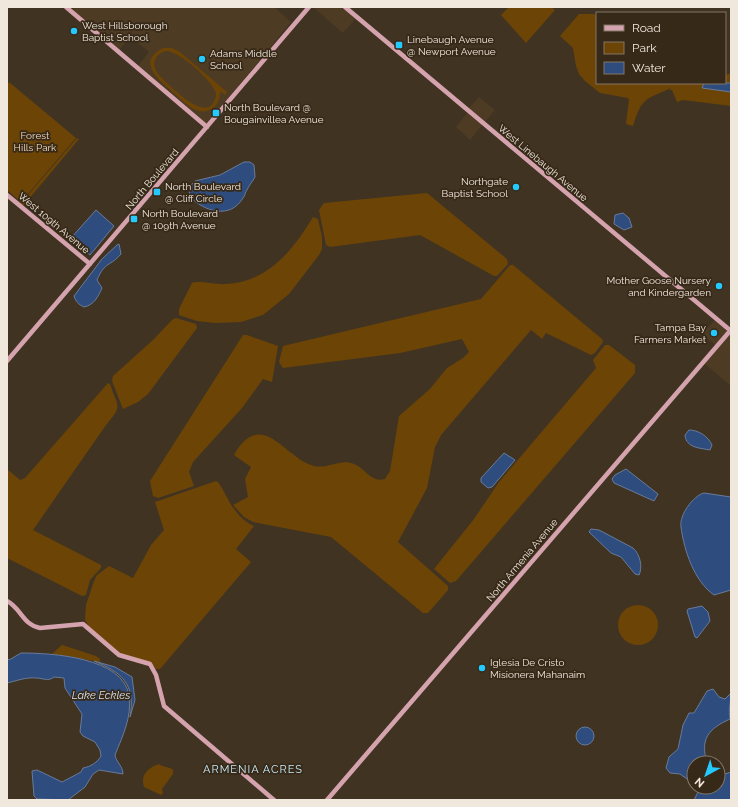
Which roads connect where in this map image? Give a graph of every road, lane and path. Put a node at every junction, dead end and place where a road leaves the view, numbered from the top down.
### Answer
1 (66, 7) edge
2 (309, 7) edge
3 (345, 7) edge
4 (207, 127) junction
5 (7, 195) edge
6 (90, 264) junction
7 (731, 331) edge
8 (7, 361) edge
9 (7, 601) edge
10 (274, 800) edge
11 (327, 800) edge

1 - 4 street
2 - 4 street, North Boulevard
3 - 7 street, West Linebaugh Avenue
4 - 6 street, North Boulevard
5 - 6 street, West 109th Avenue
6 - 8 street, North Boulevard
7 - 11 street, North Armenia Avenue
9 - 10 street

